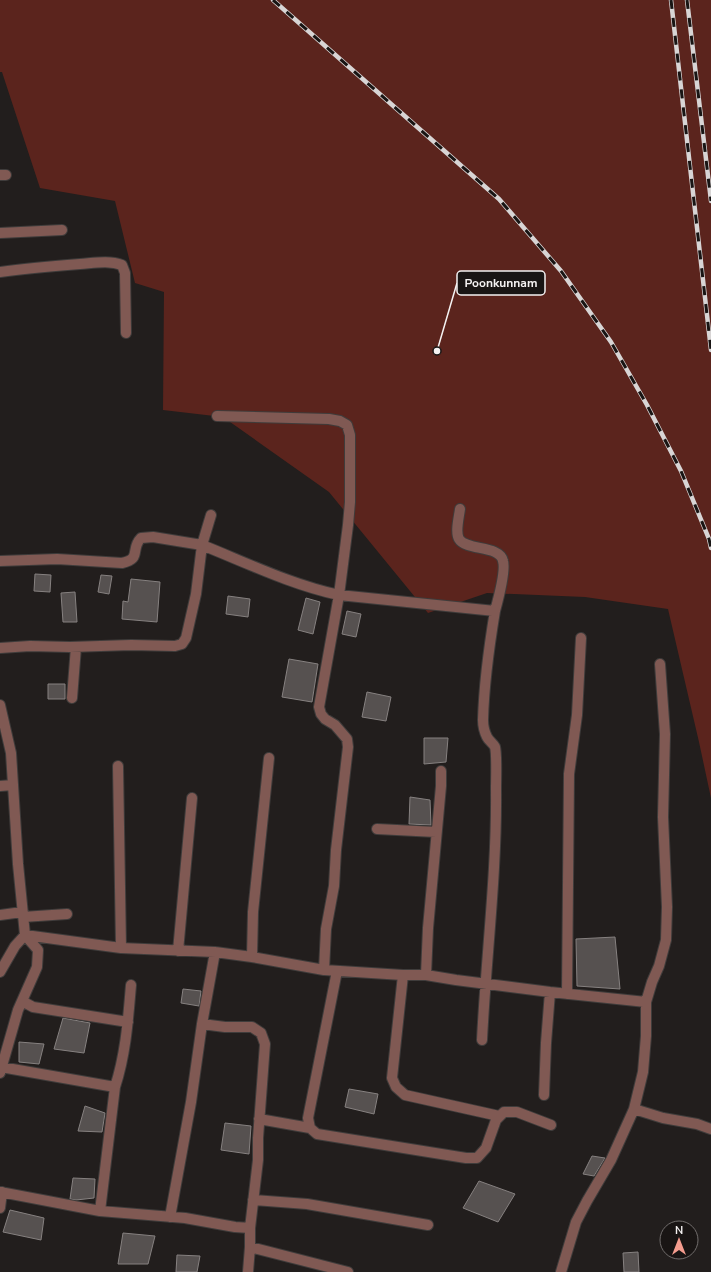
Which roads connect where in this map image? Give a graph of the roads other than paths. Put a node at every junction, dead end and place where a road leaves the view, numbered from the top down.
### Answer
1 (62, 230) dead end
2 (0, 233) edge
3 (0, 272) edge
4 (126, 333) dead end
5 (217, 416) dead end
6 (460, 509) dead end
7 (211, 515) dead end
8 (202, 545) junction
9 (0, 561) edge
10 (340, 595) junction
11 (496, 611) junction
12 (581, 638) dead end
13 (76, 647) junction
14 (0, 648) edge
15 (660, 664) dead end
16 (72, 698) dead end
17 (0, 708) edge
18 (269, 758) dead end
19 (118, 766) dead end
20 (441, 771) dead end
21 (13, 785) junction
22 (0, 786) edge
23 (192, 798) dead end
24 (377, 830) dead end
25 (436, 832) junction
26 (67, 914) dead end
27 (0, 915) edge
28 (22, 915) junction
29 (25, 935) junction
30 (121, 948) junction
31 (178, 951) junction
32 (215, 952) junction
33 (252, 957) junction
34 (324, 970) junction
35 (336, 971) junction
36 (0, 972) edge
37 (403, 975) junction
38 (426, 975) junction
39 (485, 984) junction
40 (131, 985) dead end
41 (550, 992) junction
42 (567, 994) junction
43 (22, 1001) junction
44 (646, 1002) junction
45 (128, 1022) junction
46 (202, 1024) junction
47 (482, 1040) dead end
48 (1, 1070) edge
49 (114, 1086) junction
50 (544, 1094) dead end
51 (634, 1109) junction
52 (499, 1116) junction
53 (259, 1119) junction
54 (551, 1125) dead end
55 (310, 1128) junction
56 (711, 1130) edge
57 (1, 1192) edge
58 (253, 1200) junction
59 (0, 1208) edge
60 (100, 1211) junction
61 (170, 1217) junction
62 (428, 1225) dead end
63 (250, 1228) junction
64 (250, 1247) junction
65 (248, 1272) edge
66 (348, 1272) edge
67 (561, 1272) edge

1 - 2 street
3 - 4 street
5 - 10 street
6 - 11 street
7 - 8 street
8 - 9 street
8 - 10 street
8 - 13 street
10 - 11 street
10 - 34 street
11 - 39 street
12 - 42 street
13 - 14 street
13 - 16 street
15 - 44 street
17 - 21 street
18 - 33 street
19 - 30 street
20 - 25 street
21 - 22 street
21 - 28 street
23 - 31 street
24 - 25 street
25 - 38 street
26 - 28 street
27 - 28 street
28 - 29 street
29 - 30 street
29 - 36 street
29 - 43 street
30 - 31 street
31 - 32 street
32 - 33 street
32 - 46 street
33 - 34 street
34 - 35 street
35 - 37 street
35 - 55 street
37 - 38 street
37 - 52 street
38 - 39 street
39 - 41 street
39 - 47 street
40 - 45 street
41 - 42 street
41 - 50 street
42 - 44 street
43 - 45 street
43 - 48 street
44 - 51 street
45 - 49 street
46 - 53 street
46 - 61 street
48 - 49 street
49 - 60 street
51 - 56 street
51 - 67 street
52 - 54 street
52 - 55 street
53 - 55 street
53 - 58 street
57 - 59 street
57 - 60 street
58 - 62 street
58 - 63 street
60 - 61 street
61 - 63 street
63 - 64 street
64 - 65 street
64 - 66 street

